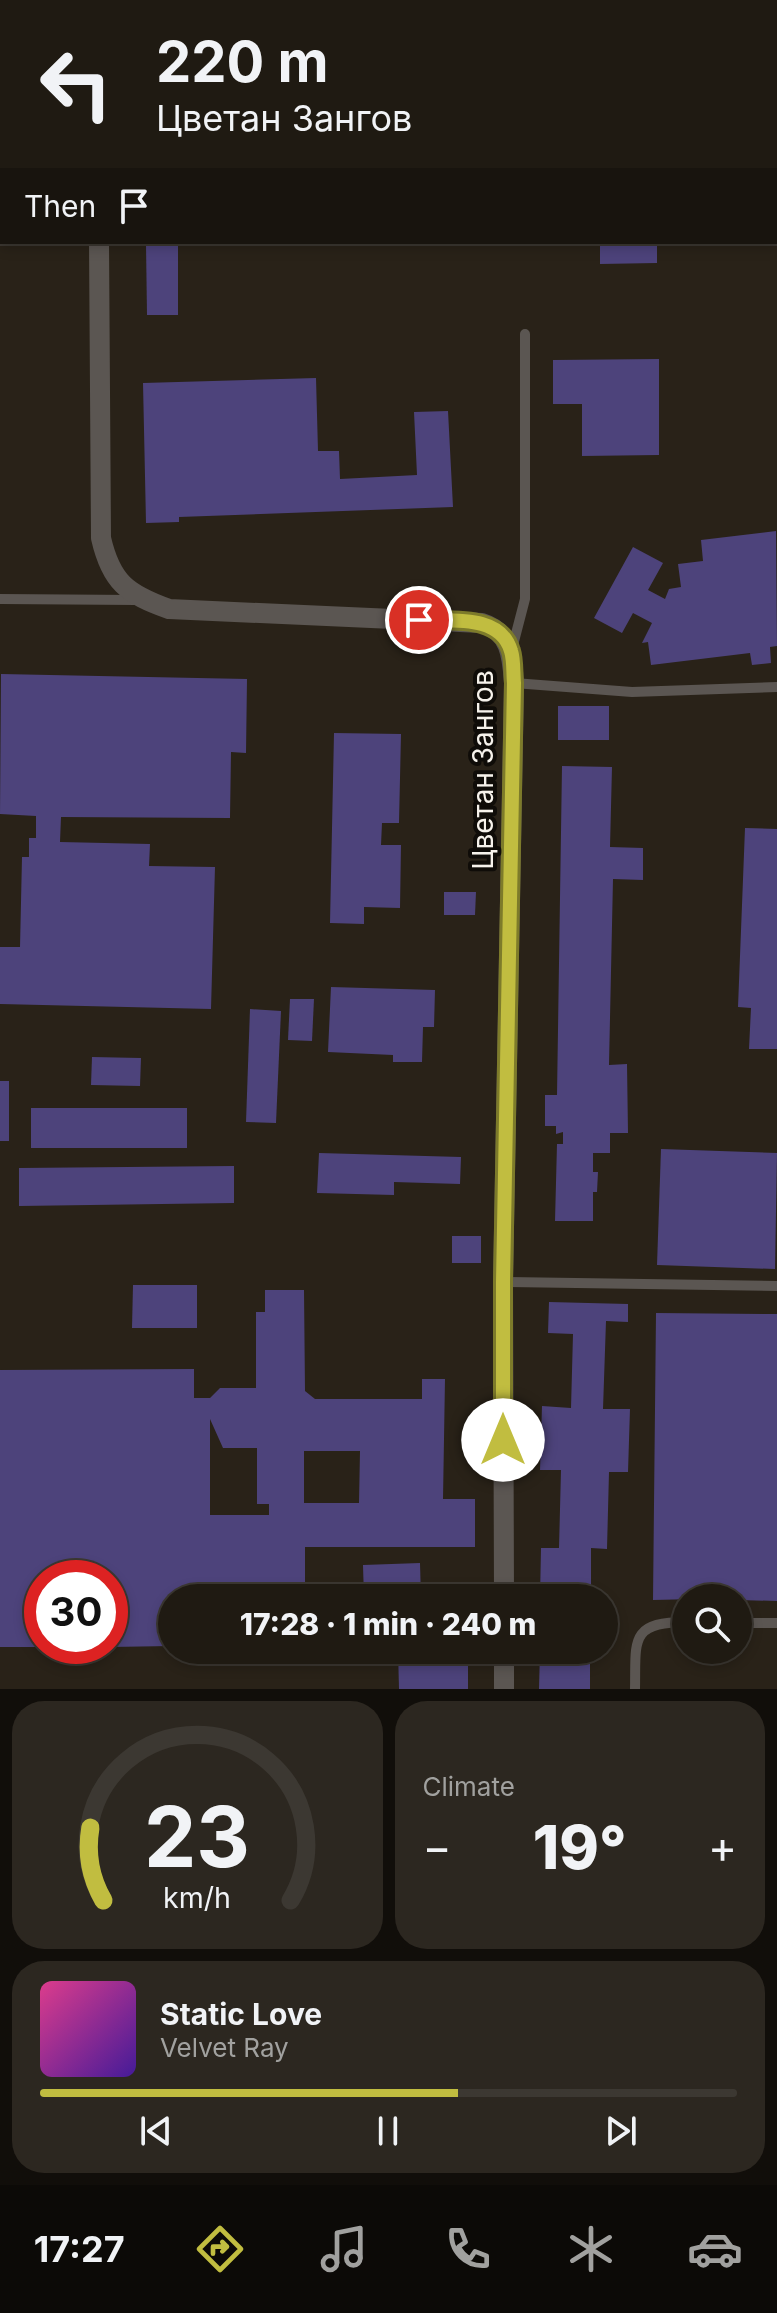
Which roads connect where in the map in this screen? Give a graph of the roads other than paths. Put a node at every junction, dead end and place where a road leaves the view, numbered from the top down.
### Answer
1 (99, 244) edge
2 (525, 334) dead end
3 (0, 599) edge
4 (142, 600) junction
5 (511, 651) junction
6 (514, 683) junction
7 (777, 687) edge
8 (503, 1282) junction
9 (777, 1286) edge
10 (504, 1584) edge
11 (672, 1622) edge
12 (752, 1623) edge
13 (777, 1623) edge
14 (504, 1664) edge
15 (504, 1689) edge
16 (635, 1689) edge

1 - 4 street, Цветан Зангов
2 - 5 lane
3 - 4 lane
4 - 5 street, Цветан Зангов
5 - 6 street, Цветан Зангов
6 - 7 lane
6 - 8 street, Цветан Зангов
8 - 9 lane
8 - 10 street, Цветан Зангов
11 - 16 lane
12 - 13 lane
14 - 15 street

